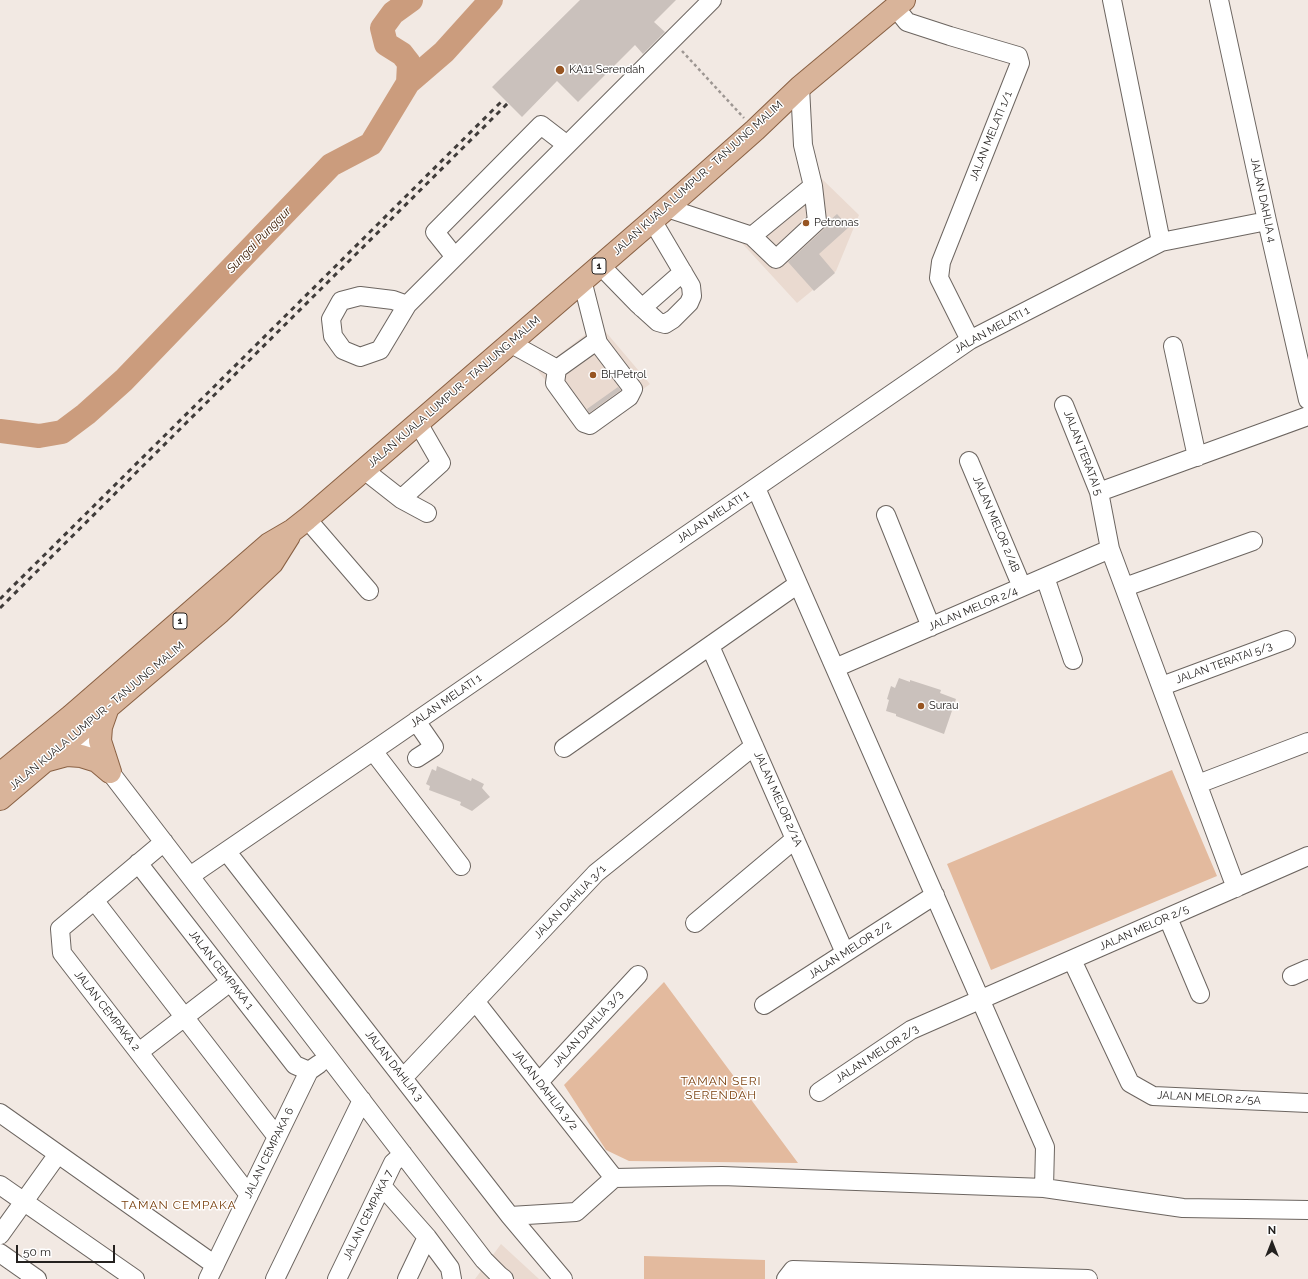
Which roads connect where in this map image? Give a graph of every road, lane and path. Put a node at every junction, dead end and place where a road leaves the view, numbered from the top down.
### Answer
1 (1112, 0) edge
2 (1219, 0) edge
3 (705, 3) edge
4 (900, 4) edge
5 (672, 40) junction
6 (800, 87) junction
7 (755, 130) junction
8 (567, 145) junction
9 (813, 186) junction
10 (660, 214) junction
11 (1267, 221) junction
12 (752, 236) junction
13 (1160, 242) junction
14 (455, 257) junction
15 (600, 265) junction
16 (683, 272) junction
17 (582, 280) junction
18 (407, 305) dead end
19 (642, 308) junction
20 (970, 340) junction
21 (510, 343) junction
22 (598, 343) junction
23 (1173, 346) dead end
24 (557, 368) junction
25 (1308, 400) edge
26 (1064, 405) dead end
27 (1308, 416) edge
28 (418, 423) junction
29 (1197, 457) junction
30 (969, 461) dead end
31 (364, 470) junction
32 (756, 488) junction
33 (1099, 492) junction
34 (401, 499) junction
35 (427, 513) dead end
36 (886, 515) dead end
37 (300, 525) junction
38 (1252, 541) dead end
39 (1110, 549) junction
40 (1045, 577) junction
41 (798, 584) junction
42 (1022, 587) junction
43 (1125, 587) junction
44 (369, 591) dead end
45 (931, 626) junction
46 (1286, 640) dead end
47 (710, 646) junction
48 (1073, 660) dead end
49 (835, 668) junction
50 (1162, 686) junction
51 (108, 707) junction
52 (416, 721) junction
53 (76, 723) junction
54 (1308, 742) edge
55 (754, 746) junction
56 (564, 748) dead end
57 (373, 751) junction
58 (417, 758) dead end
59 (45, 761) junction
60 (110, 772) junction
61 (0, 774) edge
62 (1198, 784) junction
63 (0, 799) edge
64 (795, 839) junction
65 (164, 842) junction
66 (226, 852) junction
67 (1308, 856) edge
68 (138, 863) junction
69 (461, 866) dead end
70 (190, 876) junction
71 (1236, 888) junction
72 (935, 895) junction
73 (94, 900) junction
74 (1168, 918) junction
75 (695, 923) dead end
76 (846, 953) junction
77 (1072, 960) junction
78 (1308, 969) edge
79 (638, 975) dead end
80 (1292, 976) dead end
81 (230, 982) junction
82 (1200, 994) dead end
83 (981, 1000) junction
84 (475, 1001) junction
85 (764, 1005) dead end
86 (184, 1017) junction
87 (139, 1052) junction
88 (329, 1057) junction
89 (309, 1071) junction
90 (403, 1078) junction
91 (539, 1082) junction
92 (819, 1092) dead end
93 (362, 1100) junction
94 (1308, 1103) edge
95 (0, 1113) edge
96 (277, 1137) junction
97 (58, 1154) junction
98 (403, 1154) junction
99 (614, 1178) junction
100 (0, 1185) edge
101 (382, 1186) junction
102 (1044, 1188) junction
103 (249, 1195) junction
104 (24, 1201) junction
105 (1308, 1210) edge
106 (510, 1216) junction
107 (0, 1235) edge
108 (427, 1237) junction
109 (0, 1253) edge
110 (212, 1272) edge
111 (1015, 1278) edge
112 (37, 1279) edge
113 (135, 1279) edge
114 (275, 1279) edge
115 (337, 1279) edge
116 (407, 1279) edge
117 (452, 1279) edge
118 (504, 1279) edge
119 (563, 1279) edge
120 (786, 1279) edge
121 (1088, 1279) edge

1 - 13 street
2 - 11 street, JALAN DAHLIA 4
3 - 5 street
4 - 6 main road, JALAN KUALA LUMPUR - TANJUNG MALIM / 1
4 - 20 street, JALAN MELATI 1/1
5 - 7 path
5 - 8 street
6 - 7 main road, JALAN KUALA LUMPUR - TANJUNG MALIM / 1
6 - 9 street
7 - 10 main road, JALAN KUALA LUMPUR - TANJUNG MALIM / 1
8 - 14 street
8 - 14 street
9 - 12 street
9 - 12 street
10 - 12 street
10 - 15 main road, JALAN KUALA LUMPUR - TANJUNG MALIM / 1
10 - 16 street
11 - 13 street, JALAN MELATI 1
11 - 25 street, JALAN DAHLIA 4
13 - 20 street, JALAN MELATI 1
14 - 18 street
15 - 17 main road, JALAN KUALA LUMPUR - TANJUNG MALIM / 1
15 - 19 street
16 - 19 street
16 - 19 street
17 - 21 main road, JALAN KUALA LUMPUR - TANJUNG MALIM / 1
17 - 22 street
20 - 32 street, JALAN MELATI 1
21 - 24 street
21 - 28 main road, JALAN KUALA LUMPUR - TANJUNG MALIM / 1
22 - 24 street
22 - 24 street
23 - 29 street
26 - 33 street, JALAN TERATAI 5
27 - 29 street
28 - 31 main road, JALAN KUALA LUMPUR - TANJUNG MALIM / 1
28 - 34 street
29 - 33 street
30 - 42 street, JALAN MELOR 2/4B
31 - 34 street
31 - 37 main road, JALAN KUALA LUMPUR - TANJUNG MALIM / 1
32 - 41 street
32 - 52 street, JALAN MELATI 1
33 - 39 street, JALAN TERATAI 5
34 - 35 street
36 - 45 street
37 - 44 street
37 - 51 main road, JALAN KUALA LUMPUR - TANJUNG MALIM / 1
37 - 53 main road, JALAN KUALA LUMPUR - TANJUNG MALIM / 1
38 - 43 street
39 - 40 street, JALAN MELOR 2/4
39 - 43 street, JALAN TERATAI 5
40 - 42 street, JALAN MELOR 2/4
40 - 48 street
41 - 47 street
41 - 49 street
42 - 45 street, JALAN MELOR 2/4
43 - 50 street, JALAN TERATAI 5
45 - 49 street, JALAN MELOR 2/4
46 - 50 street, JALAN TERATAI 5/3
47 - 55 street, JALAN MELOR 2/1A
47 - 56 street
49 - 72 street
50 - 62 street, JALAN TERATAI 5
51 - 53 main road, JALAN KUALA LUMPUR - TANJUNG MALIM / 1
51 - 60 main road
52 - 57 street, JALAN MELATI 1
52 - 58 street
53 - 59 main road, JALAN KUALA LUMPUR - TANJUNG MALIM / 1
53 - 60 street
53 - 61 main road, JALAN KUALA LUMPUR - TANJUNG MALIM / 1
54 - 62 street
55 - 64 street, JALAN MELOR 2/1A
55 - 84 street, JALAN DAHLIA 3/1
57 - 66 street, JALAN MELATI 1
57 - 69 street
59 - 60 main road
59 - 63 main road, JALAN KUALA LUMPUR - TANJUNG MALIM / 1
60 - 65 street
62 - 71 street, JALAN TERATAI 5
64 - 75 street
64 - 76 street, JALAN MELOR 2/1A
65 - 68 street, JALAN CEMPAKA 2
65 - 70 street
66 - 70 street, JALAN MELATI 1
66 - 90 street, JALAN DAHLIA 3
67 - 71 street, JALAN MELOR 2/5
68 - 73 street, JALAN CEMPAKA 2
68 - 81 street, JALAN CEMPAKA 1
70 - 88 street
71 - 74 street, JALAN MELOR 2/5
72 - 76 street, JALAN MELOR 2/2
72 - 83 street
73 - 86 street
73 - 87 street, JALAN CEMPAKA 2
74 - 77 street, JALAN MELOR 2/5
74 - 82 street
76 - 85 street, JALAN MELOR 2/2
77 - 83 street, JALAN MELOR 2/5
77 - 94 street, JALAN MELOR 2/5A
78 - 80 street
79 - 91 street, JALAN DAHLIA 3/3
81 - 86 street
81 - 89 street, JALAN CEMPAKA 1
83 - 92 street, JALAN MELOR 2/3
83 - 102 street
84 - 90 street, JALAN DAHLIA 3/1
84 - 91 street, JALAN DAHLIA 3/2
86 - 87 street
86 - 96 street
87 - 103 street, JALAN CEMPAKA 2
88 - 89 street, JALAN CEMPAKA 6
88 - 93 street
89 - 96 street, JALAN CEMPAKA 6
90 - 106 street, JALAN DAHLIA 3
91 - 99 street, JALAN DAHLIA 3/2
93 - 98 street
93 - 114 street
95 - 97 street
96 - 103 street, JALAN CEMPAKA 6
97 - 104 street
97 - 110 street
98 - 101 street, JALAN CEMPAKA 7
98 - 118 street
99 - 102 street
99 - 106 street
100 - 104 street
101 - 108 street
101 - 115 street, JALAN CEMPAKA 7
102 - 105 street
103 - 110 street, JALAN CEMPAKA 6
104 - 107 street
104 - 113 street
106 - 119 street, JALAN DAHLIA 3
108 - 116 street
108 - 117 street
109 - 112 street
111 - 120 street
111 - 121 street

